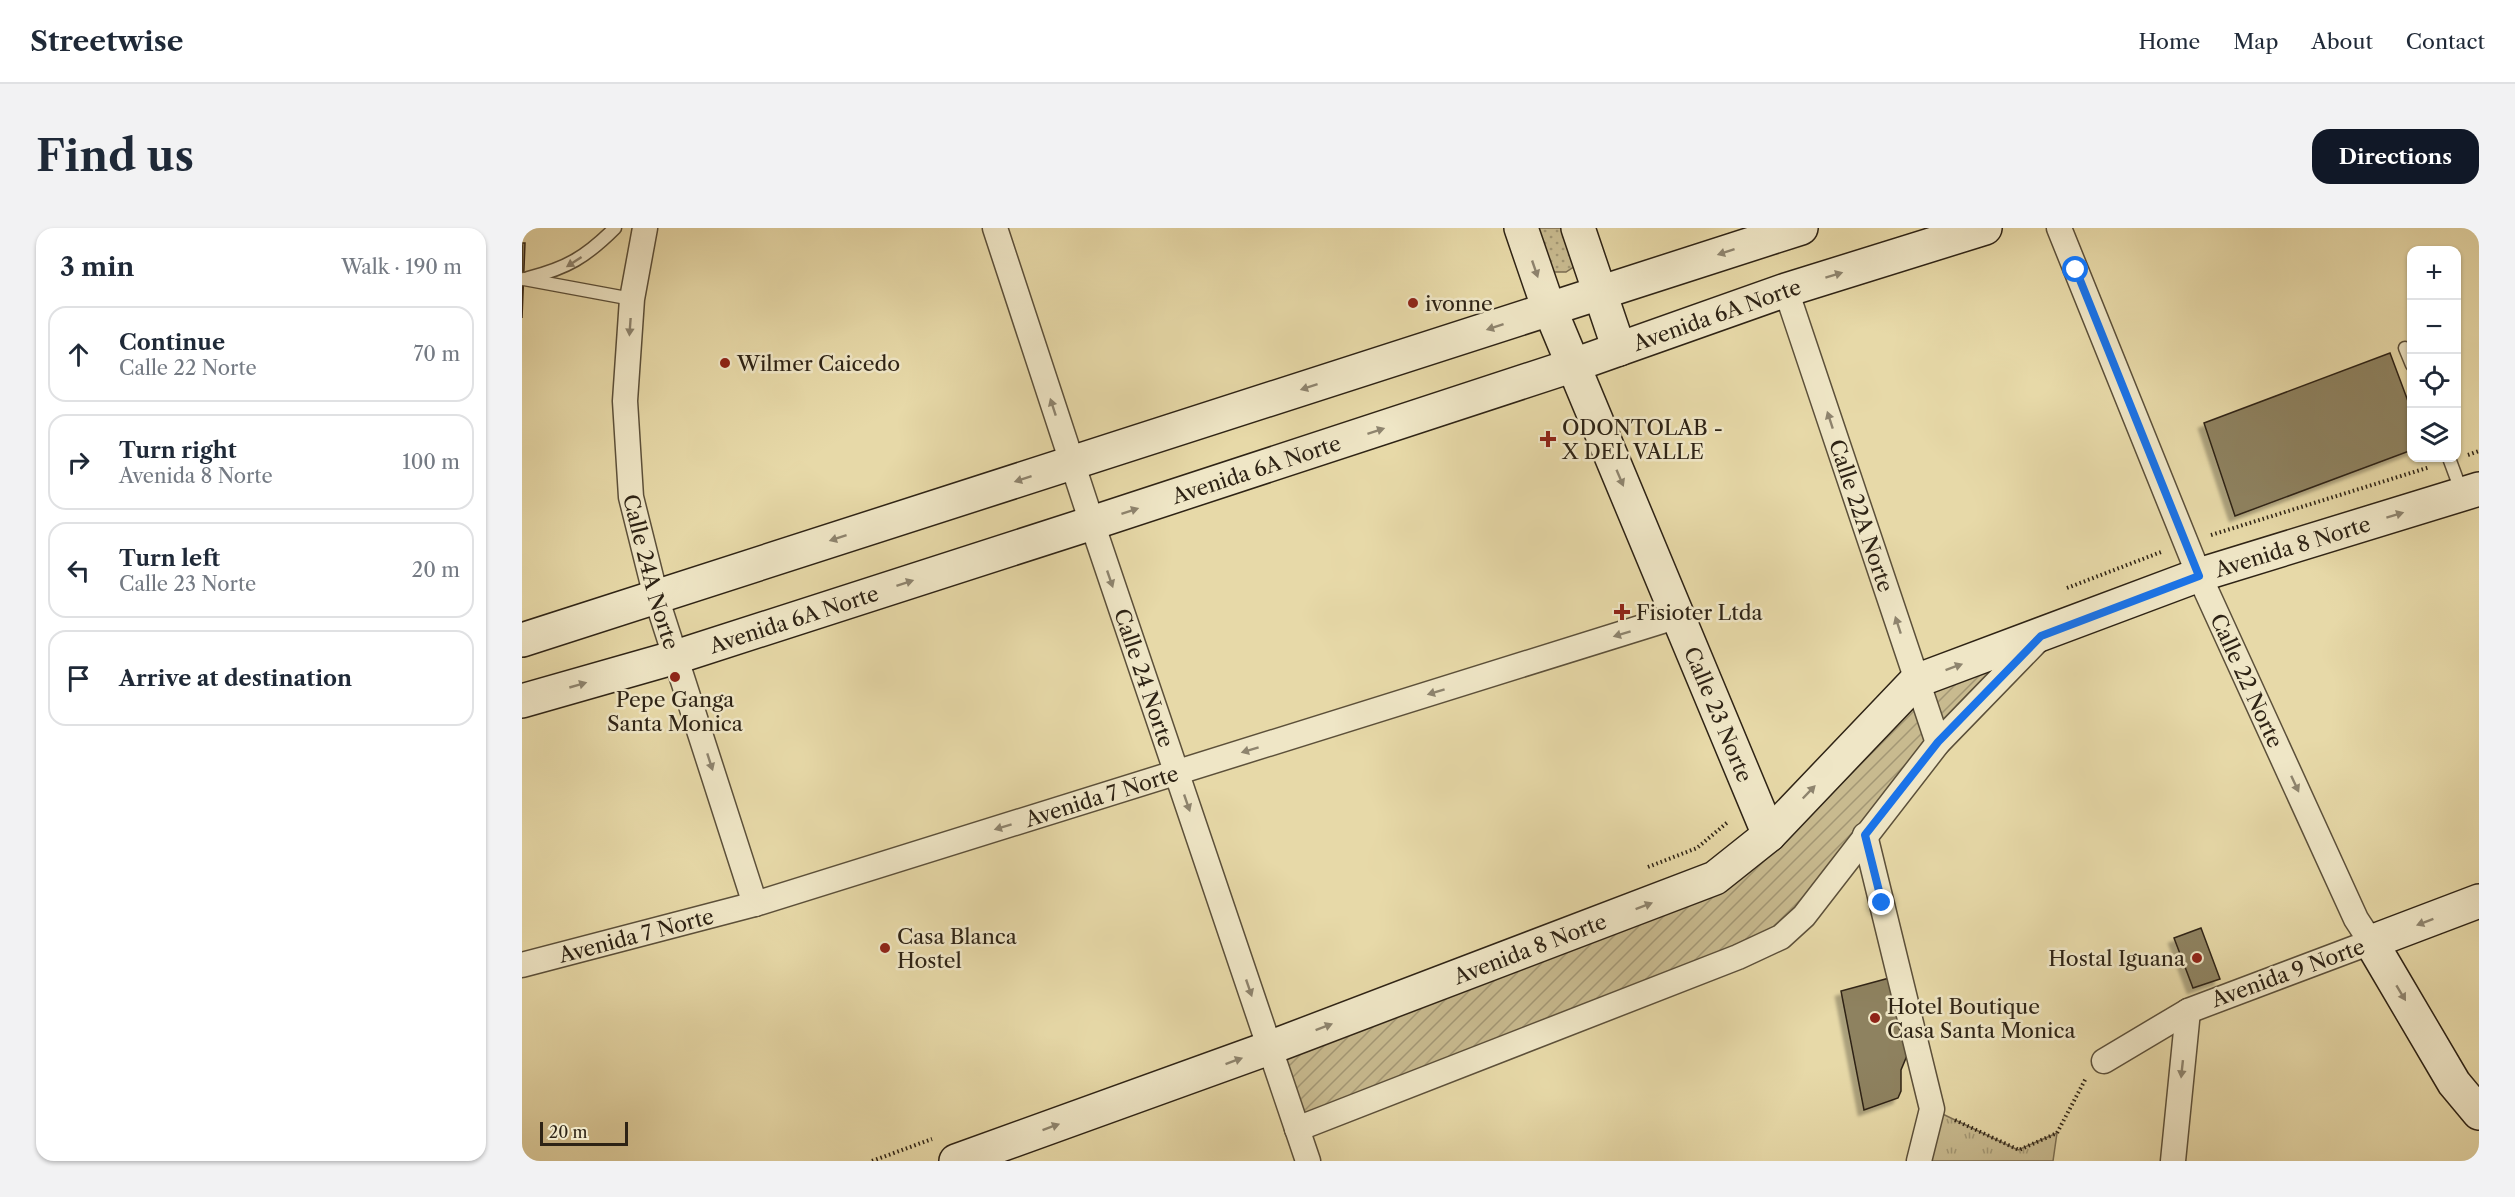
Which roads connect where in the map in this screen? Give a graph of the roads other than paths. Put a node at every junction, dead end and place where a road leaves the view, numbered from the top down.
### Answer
1 (615, 228) edge
2 (645, 228) edge
3 (995, 228) edge
4 (1521, 228) edge
5 (1578, 228) edge
6 (1801, 228) edge
7 (1985, 228) edge
8 (2059, 228) edge
9 (1786, 290) junction
10 (1600, 293) junction
11 (632, 299) junction
12 (1550, 309) junction
13 (2404, 348) dead end
14 (1619, 349) junction
15 (2407, 354) edge
16 (1574, 366) junction
17 (2452, 462) edge
18 (1072, 463) junction
19 (2471, 492) edge
20 (1092, 523) junction
21 (2199, 576) junction
22 (656, 597) junction
23 (1678, 616) junction
24 (2041, 636) junction
25 (522, 640) edge
26 (676, 657) junction
27 (1916, 681) junction
28 (522, 701) edge
29 (1938, 742) junction
30 (1176, 773) junction
31 (1769, 835) junction
32 (1865, 835) junction
33 (2479, 901) edge
34 (755, 904) junction
35 (2371, 942) junction
36 (522, 965) edge
37 (2188, 1011) junction
38 (1269, 1048) junction
39 (2104, 1061) road end
40 (2479, 1113) edge
41 (1297, 1129) junction
42 (947, 1149) edge
43 (1012, 1152) edge
44 (1308, 1161) edge
45 (1919, 1161) edge
46 (2173, 1161) edge

1 -> 11 lane
2 - 11 street, Calle 24A Norte
18 -> 3 street, Calle 24 Norte
4 -> 12 street, Calle 23 Norte
5 - 10 street
6 -> 10 street
9 -> 7 street, Avenida 6A Norte
8 - 21 street, Calle 22 Norte
9 - 14 street, Avenida 6A Norte
27 -> 9 street, Calle 22A Norte
10 - 12 street
10 - 14 street
11 -> 22 street, Calle 24A Norte
12 - 16 street, Calle 23 Norte
12 -> 18 street
13 - 15 lane
14 - 16 street, Avenida 6A Norte
20 -> 16 street, Avenida 6A Norte
16 -> 23 street, Calle 23 Norte
17 - 19 lane
18 - 20 street, Calle 24 Norte
18 -> 22 street
21 -> 19 street, Avenida 8 Norte
26 -> 20 street, Avenida 6A Norte
20 -> 30 street, Calle 24 Norte
21 - 24 street, Avenida 8 Norte
21 -> 35 street, Calle 22 Norte
22 - 25 street
22 - 26 street, Calle 24A Norte
23 -> 30 street, Avenida 7 Norte
23 - 31 street, Calle 23 Norte
27 -> 24 street, Avenida 8 Norte
24 - 29 street, Avenida 8 Norte
28 -> 26 street, Avenida 6A Norte
26 -> 34 street, Calle 24A Norte
27 - 29 street, Calle 22A Norte
31 -> 27 street, Avenida 8 Norte
29 - 32 street, Avenida 8 Norte
30 -> 34 street, Avenida 7 Norte
30 -> 38 street, Calle 24 Norte
38 -> 31 street, Avenida 8 Norte
32 - 41 street, Avenida 8 Norte
32 - 45 street
33 -> 35 street, Avenida 9 Norte
34 - 36 street, Avenida 7 Norte
35 - 37 street, Avenida 9 Norte
35 -> 40 street, Calle 22 Norte
37 - 39 street, Avenida 9 Norte
37 -> 46 street
38 - 41 street, Calle 24 Norte
43 -> 38 street, Avenida 8 Norte
41 - 44 street, Calle 24 Norte
42 - 43 street, Avenida 8 Norte

